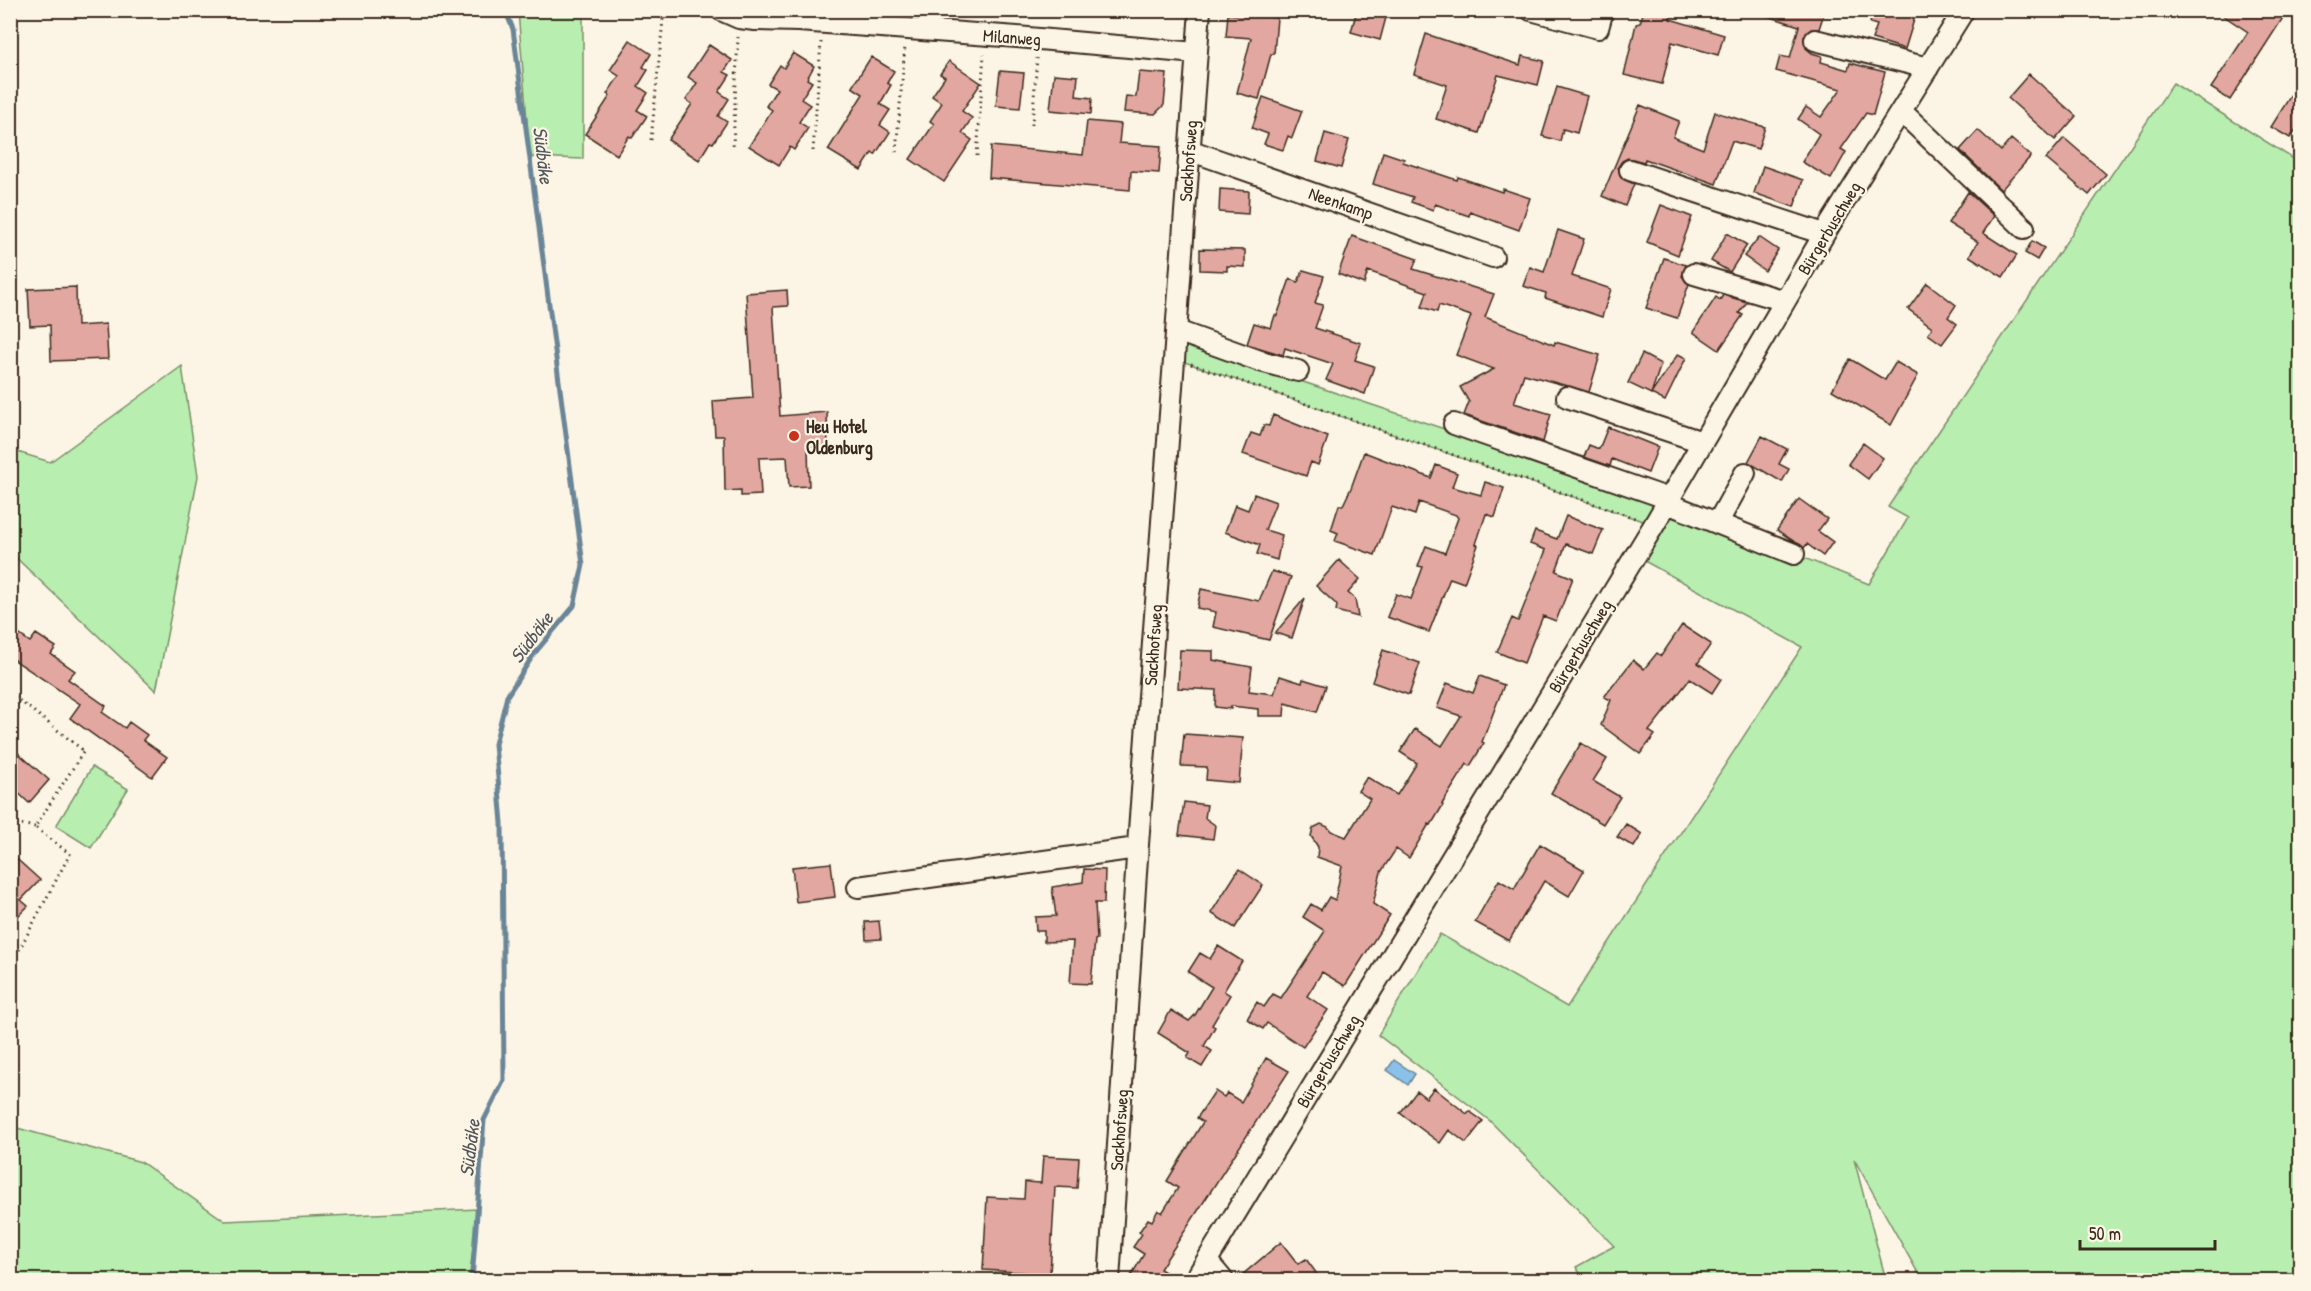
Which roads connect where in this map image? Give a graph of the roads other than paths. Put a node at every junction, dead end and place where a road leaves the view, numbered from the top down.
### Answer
1 (1200, 10) edge
2 (1531, 10) edge
3 (1603, 10) edge
4 (1964, 10) edge
5 (730, 14) edge
6 (1815, 40) dead end
7 (1197, 53) junction
8 (1928, 68) junction
9 (1900, 111) junction
10 (1189, 150) junction
11 (1661, 166) dead end
12 (1630, 170) dead end
13 (2024, 228) dead end
14 (1827, 230) junction
15 (1494, 257) dead end
16 (1694, 274) dead end
17 (1785, 301) junction
18 (1177, 330) junction
19 (1298, 371) dead end
20 (1567, 397) dead end
21 (1454, 424) dead end
22 (1702, 442) junction
23 (1745, 473) dead end
24 (1668, 501) junction
25 (1718, 522) junction
26 (1794, 554) dead end
27 (1137, 848) junction
28 (858, 887) dead end
29 (1205, 1272) edge
30 (1109, 1281) edge
31 (1223, 1281) edge

1 - 7 street, Sackhofsweg
2 - 3 street
4 - 8 street, Bürgerbuschweg
5 - 7 street, Milanweg
6 - 8 street
7 - 10 street, Sackhofsweg
8 - 9 street, Bürgerbuschweg
9 - 13 street
9 - 14 street, Bürgerbuschweg
10 - 15 street, Neenkamp
10 - 18 street, Sackhofsweg
11 - 14 street
12 - 14 street
14 - 17 street, Bürgerbuschweg
16 - 17 street
17 - 22 street, Bürgerbuschweg
18 - 19 street
18 - 27 street, Sackhofsweg
20 - 22 street
21 - 24 street
22 - 24 street, Bürgerbuschweg
23 - 25 street
24 - 25 street
24 - 29 street, Bürgerbuschweg
25 - 26 street
27 - 28 street
27 - 30 street, Sackhofsweg
29 - 31 street

